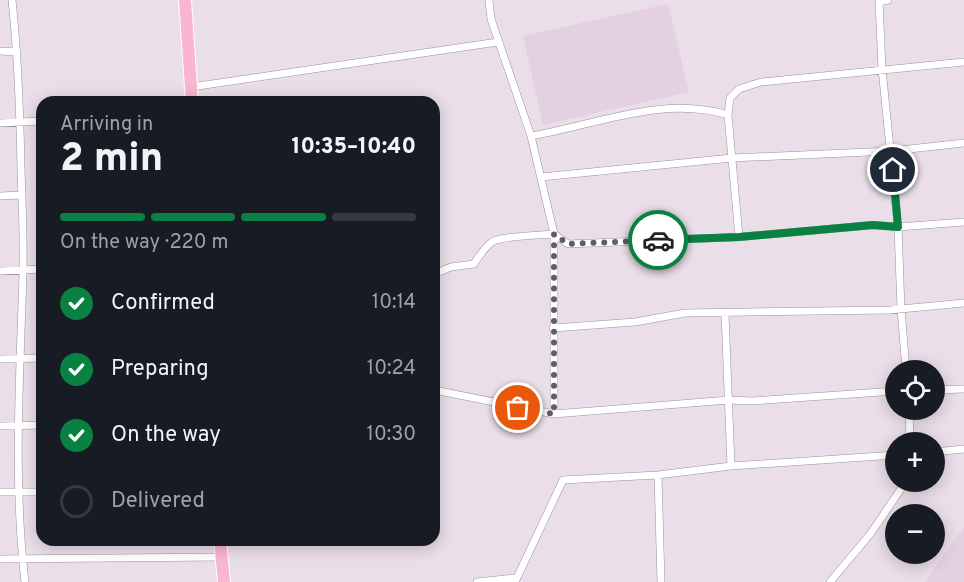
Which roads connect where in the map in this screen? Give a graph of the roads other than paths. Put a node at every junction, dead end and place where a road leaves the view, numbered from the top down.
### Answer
1 (12, 0) edge
2 (185, 0) edge
3 (489, 0) edge
4 (888, 0) edge
5 (879, 1) edge
6 (498, 42) junction
7 (0, 51) edge
8 (17, 52) junction
9 (964, 62) edge
10 (882, 69) junction
11 (191, 87) junction
12 (192, 96) edge
13 (728, 115) junction
14 (36, 121) edge
15 (20, 122) junction
16 (0, 123) edge
17 (531, 136) junction
18 (964, 143) edge
19 (891, 151) junction
20 (732, 158) junction
21 (541, 177) junction
22 (22, 195) junction
23 (0, 196) edge
24 (964, 222) edge
25 (898, 227) junction
26 (554, 234) junction
27 (739, 237) junction
28 (36, 269) edge
29 (24, 270) junction
30 (0, 271) edge
31 (440, 272) edge
32 (964, 303) edge
33 (901, 309) junction
34 (725, 314) junction
35 (553, 328) junction
36 (20, 358) junction
37 (36, 358) edge
38 (0, 359) edge
39 (905, 360) edge
40 (964, 389) edge
41 (945, 390) edge
42 (440, 391) edge
43 (885, 392) edge
44 (729, 400) junction
45 (554, 414) junction
46 (20, 425) junction
47 (36, 425) edge
48 (0, 426) edge
49 (964, 449) edge
50 (945, 451) edge
51 (885, 456) edge
52 (731, 466) junction
53 (658, 475) junction
54 (0, 492) edge
55 (20, 492) junction
56 (36, 492) edge
57 (899, 492) edge
58 (220, 546) edge
59 (221, 557) junction
60 (0, 559) edge
61 (23, 559) junction
62 (515, 580) edge
63 (26, 582) edge
64 (224, 582) edge
65 (477, 582) edge
66 (661, 582) edge
67 (830, 582) edge

1 - 8 street
2 - 11 main road
3 - 6 street
4 - 5 street
5 - 10 street
6 - 11 street
6 - 17 street
7 - 8 street
8 - 15 street
9 - 10 street
10 - 13 street
10 - 19 street
11 - 12 main road
13 - 17 street
13 - 20 street
14 - 15 street
15 - 16 street
15 - 22 street
17 - 21 street
18 - 19 street
19 - 20 street
19 - 25 street
20 - 21 street
20 - 27 street
21 - 26 street
22 - 23 street
22 - 29 street
24 - 25 street
25 - 27 street
25 - 33 street
26 - 27 street
26 - 31 street
26 - 35 street
28 - 29 street
29 - 30 street
29 - 36 street
32 - 33 street
33 - 34 street
33 - 39 street
34 - 35 street
34 - 44 street
35 - 45 street
36 - 37 street
36 - 38 street
36 - 46 street
40 - 41 street
42 - 45 street
43 - 44 street
44 - 45 street
44 - 52 street
46 - 47 street
46 - 48 street
46 - 55 street
49 - 50 street
51 - 52 street
52 - 53 street
53 - 62 street
53 - 66 street
54 - 55 street
55 - 56 street
55 - 61 street
57 - 67 street
58 - 59 main road
59 - 61 street
59 - 64 main road
60 - 61 street
61 - 63 street
62 - 65 street

